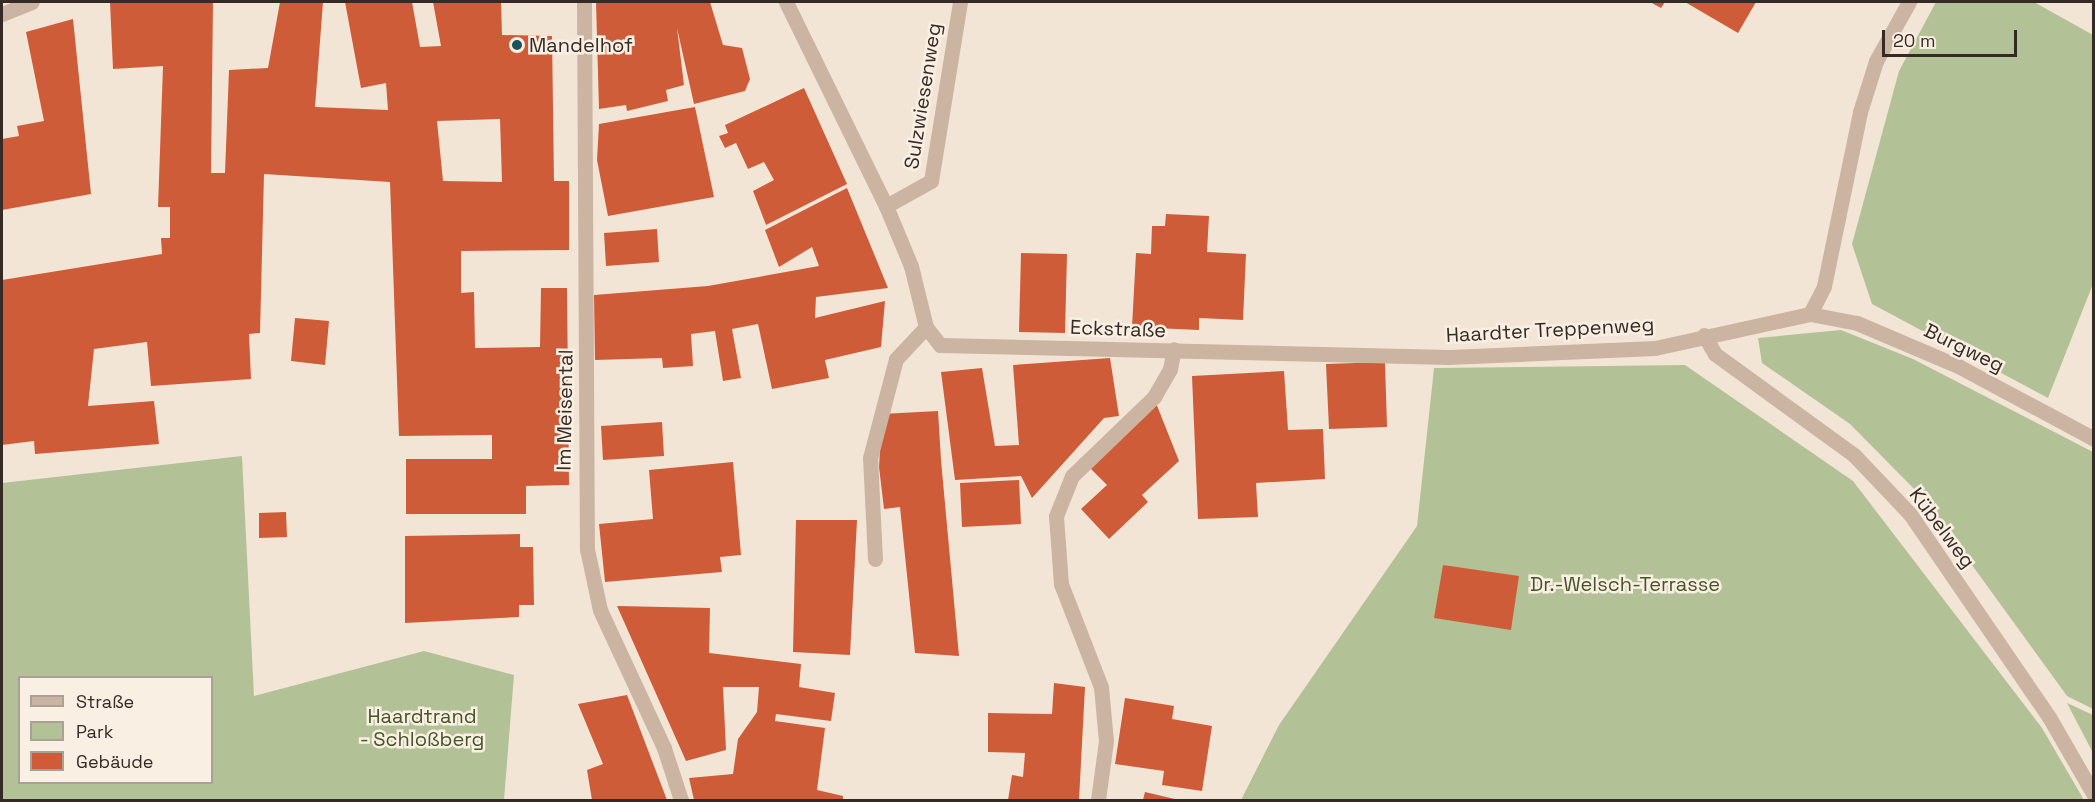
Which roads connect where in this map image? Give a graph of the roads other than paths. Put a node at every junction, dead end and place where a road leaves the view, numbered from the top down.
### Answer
1 (32, 2) edge
2 (584, 2) edge
3 (786, 2) edge
4 (960, 2) edge
5 (1909, 2) edge
6 (2, 14) edge
7 (886, 206) junction
8 (1810, 314) junction
9 (926, 327) junction
10 (1704, 336) junction
11 (1174, 349) junction
12 (2094, 439) edge
13 (874, 560) dead end
14 (2094, 795) edge
15 (681, 801) edge
16 (1098, 801) edge

1 - 6 street
2 - 15 street, Im Meisental
3 - 7 street
4 - 7 street, Sulzwiesenweg
5 - 8 street
7 - 9 street
8 - 10 street, Haardter Treppenweg
8 - 12 street, Burgweg
9 - 11 street, Eckstraße
9 - 13 street
10 - 11 street, Haardter Treppenweg
10 - 14 street, Kübelweg
11 - 16 street, Eckstraße

